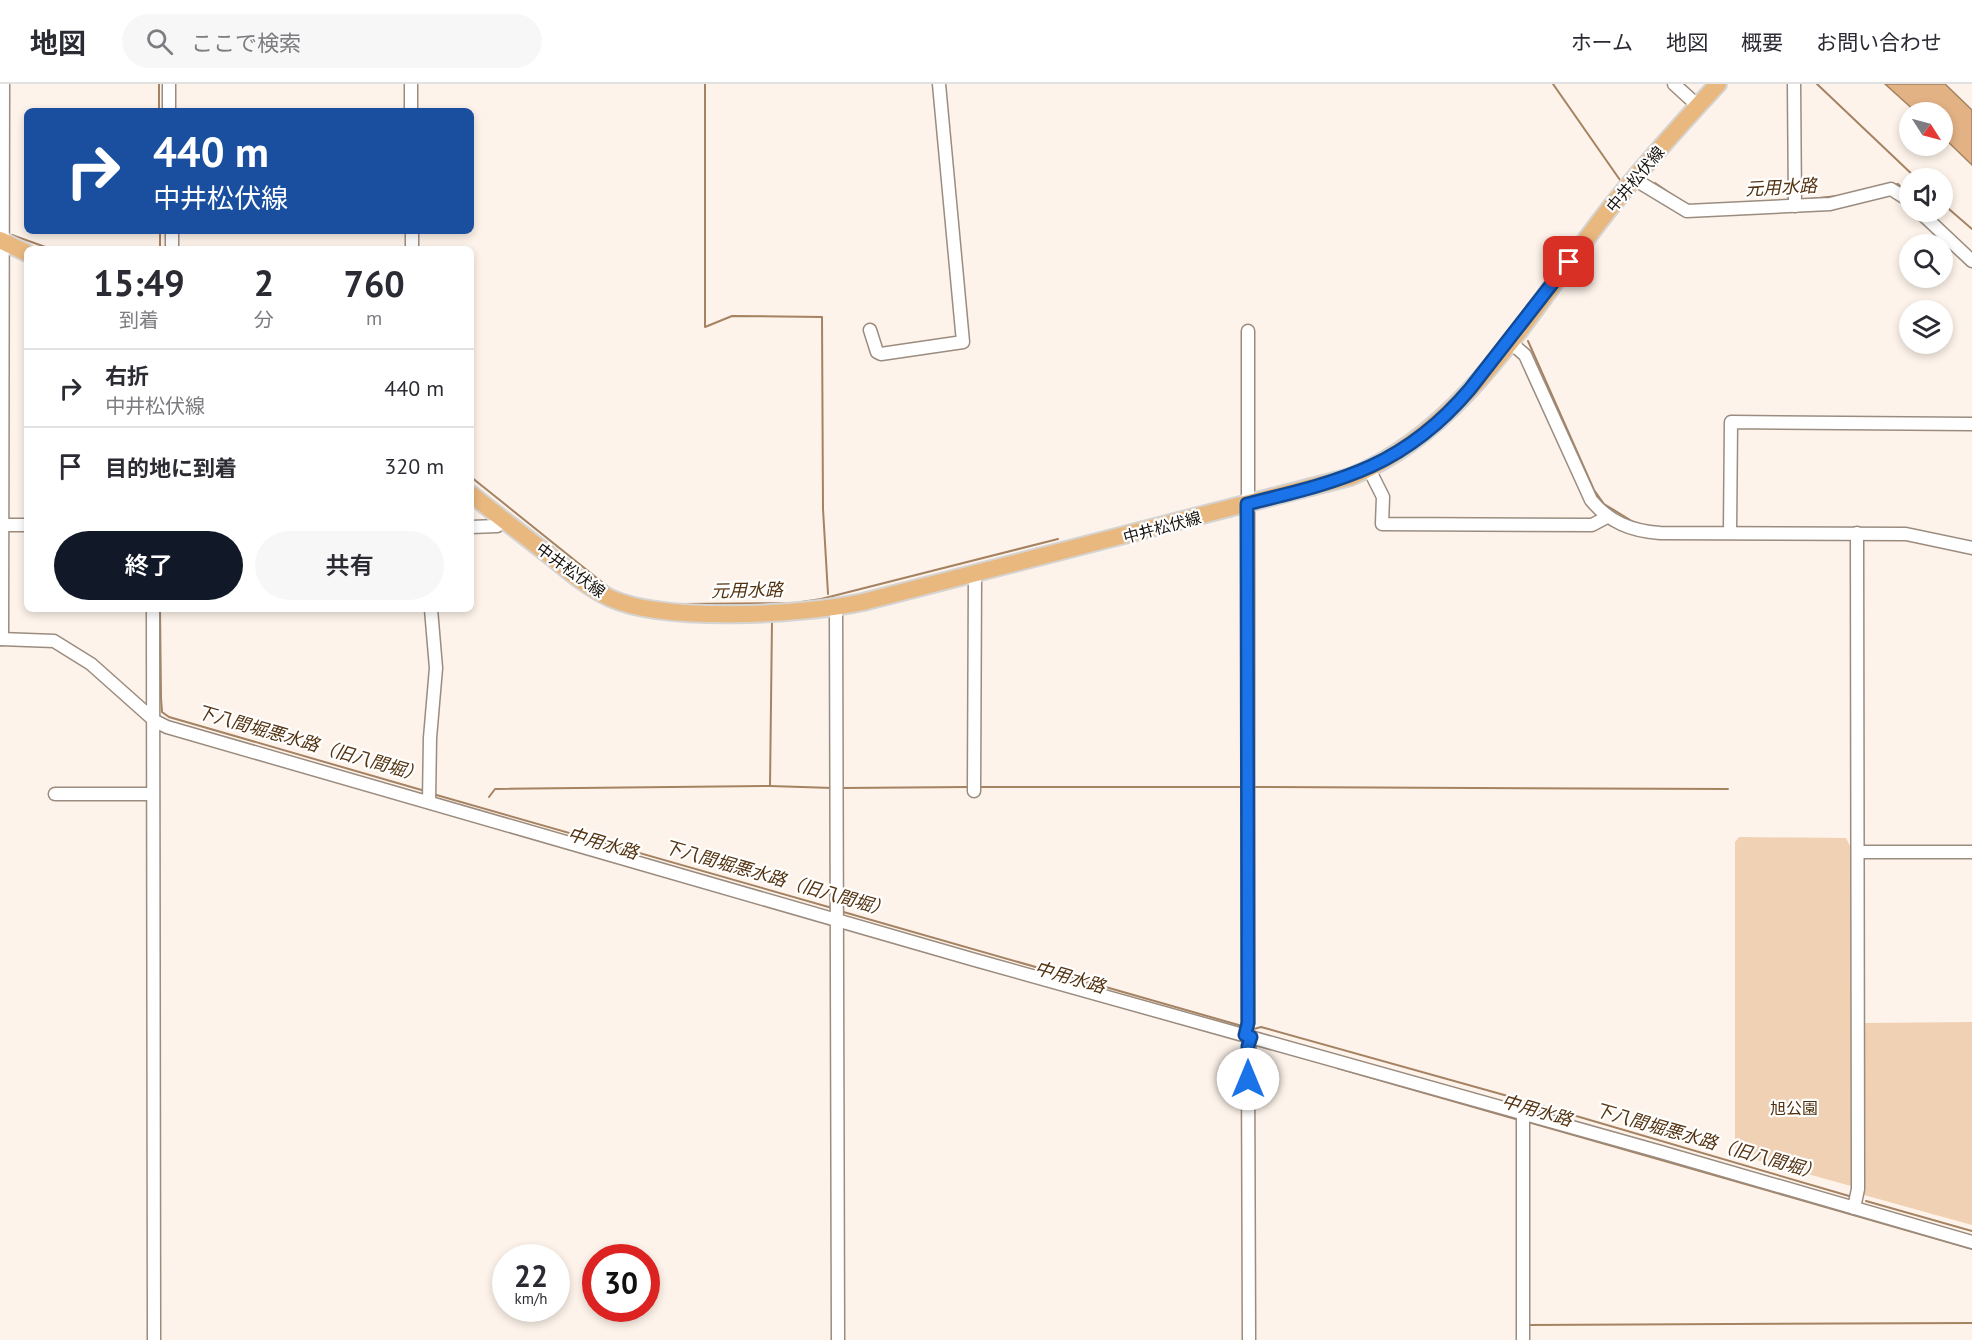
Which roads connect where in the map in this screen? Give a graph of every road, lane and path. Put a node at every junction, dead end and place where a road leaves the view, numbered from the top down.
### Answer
1 (3, 84) edge
2 (169, 84) edge
3 (411, 84) edge
4 (939, 84) edge
5 (1674, 84) edge
6 (1718, 84) edge
7 (1794, 84) edge
8 (1698, 106) junction
9 (169, 108) edge
10 (411, 108) edge
11 (1634, 179) junction
12 (1899, 194) edge
13 (1795, 206) junction
14 (1931, 222) edge
15 (2, 241) edge
16 (24, 252) edge
17 (1972, 261) edge
18 (1, 319) edge
19 (870, 330) dead end
20 (1248, 331) dead end
21 (1509, 340) junction
22 (1972, 424) edge
23 (1369, 470) junction
24 (474, 496) edge
25 (1247, 504) junction
26 (1607, 517) junction
27 (503, 519) junction
28 (1, 525) edge
29 (24, 525) edge
30 (474, 527) edge
31 (1730, 532) junction
32 (1857, 533) junction
33 (1972, 548) edge
34 (975, 574) junction
35 (836, 608) junction
36 (153, 612) edge
37 (431, 612) edge
38 (1, 639) edge
39 (155, 721) junction
40 (974, 791) dead end
41 (55, 794) dead end
42 (152, 794) junction
43 (429, 802) junction
44 (1859, 852) junction
45 (1972, 852) edge
46 (838, 921) junction
47 (1248, 1040) junction
48 (1523, 1113) junction
49 (1854, 1209) junction
50 (1972, 1242) edge
51 (154, 1340) edge
52 (838, 1340) edge
53 (1249, 1340) edge
54 (1523, 1340) edge

1 - 15 street
2 - 9 street
3 - 10 street
4 - 19 street
5 - 8 street
6 - 8 main road, 中井松伏線
7 - 13 street
8 - 11 main road, 中井松伏線
11 - 13 street
11 - 21 main road, 中井松伏線
12 - 13 street
14 - 17 street
15 - 16 main road
15 - 18 street
18 - 28 street
20 - 25 street
21 - 23 main road, 中井松伏線
21 - 26 street
22 - 31 street
23 - 25 main road, 中井松伏線
23 - 26 street
24 - 27 main road, 中井松伏線
25 - 34 main road, 中井松伏線
25 - 47 street
26 - 31 street
27 - 30 street
27 - 35 main road, 中井松伏線
28 - 29 street
28 - 38 street
31 - 32 street
32 - 33 street
32 - 44 street
34 - 35 main road, 中井松伏線
34 - 40 street
35 - 46 street
36 - 39 street
37 - 43 street
38 - 39 street
39 - 42 street
39 - 43 street
41 - 42 street
42 - 51 street
43 - 46 street
44 - 45 street
44 - 49 street
46 - 47 street
46 - 52 street
47 - 48 street
47 - 53 street
48 - 49 street
48 - 54 street
49 - 50 street

